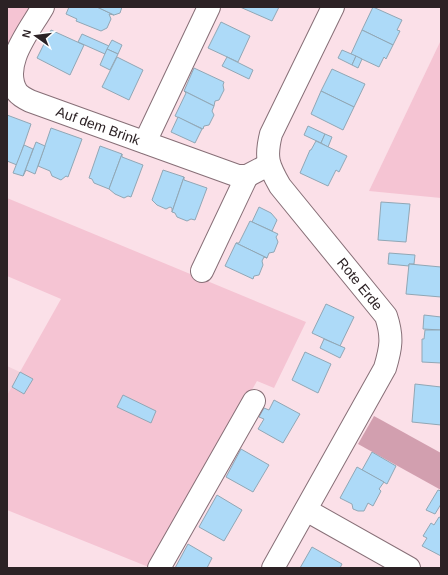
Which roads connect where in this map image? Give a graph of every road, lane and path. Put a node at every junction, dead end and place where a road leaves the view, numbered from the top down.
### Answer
1 (43, 7) edge
2 (209, 7) edge
3 (333, 7) edge
4 (9, 70) edge
5 (145, 142) junction
6 (268, 165) junction
7 (247, 176) junction
8 (202, 271) dead end
9 (254, 401) dead end
10 (306, 510) junction
11 (401, 566) edge
12 (159, 568) edge
13 (273, 568) edge

1 - 4 street, Auf dem Brink
2 - 5 street
3 - 6 street
4 - 5 street, Auf dem Brink
5 - 7 street, Auf dem Brink
6 - 7 street
6 - 10 street, Rote Erde
7 - 8 street
9 - 12 street
10 - 11 street
10 - 13 street, Rote Erde

